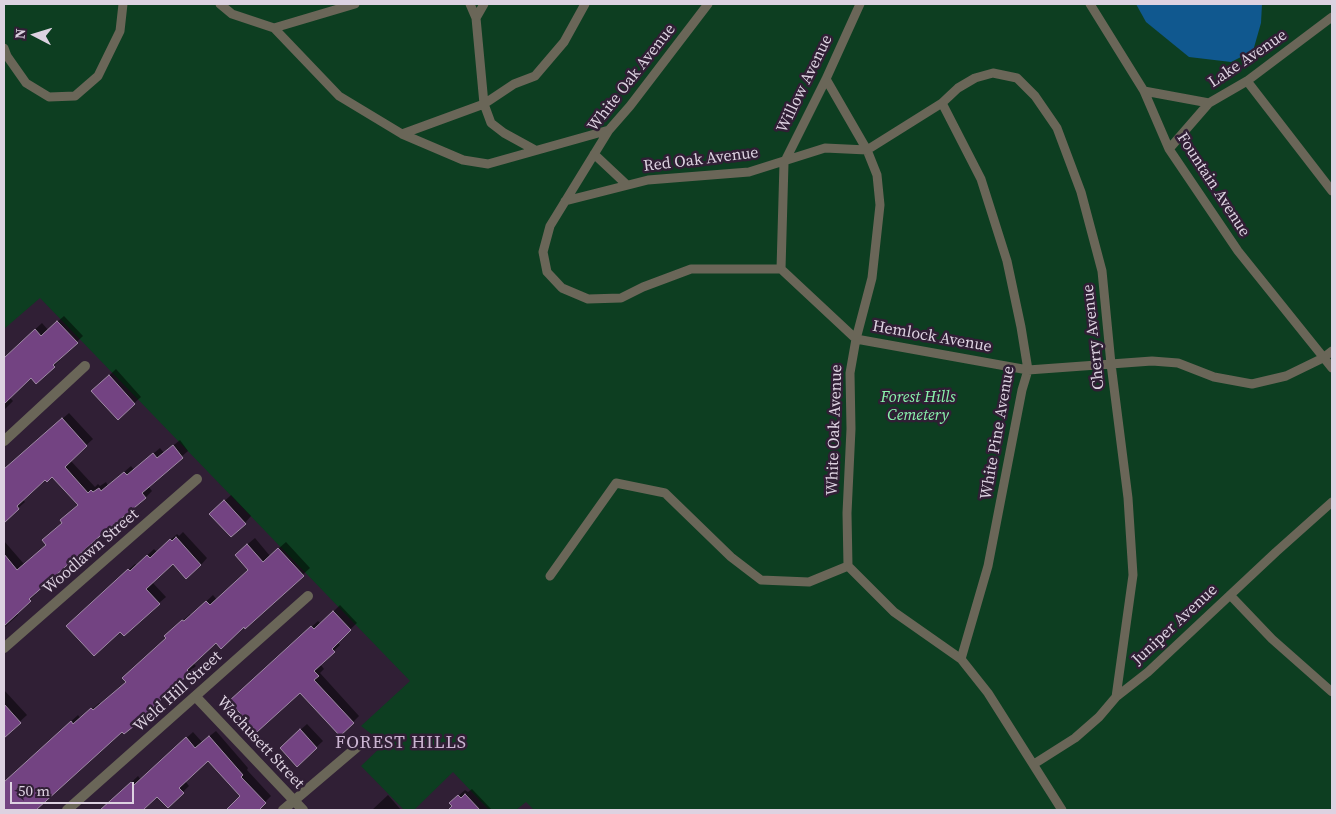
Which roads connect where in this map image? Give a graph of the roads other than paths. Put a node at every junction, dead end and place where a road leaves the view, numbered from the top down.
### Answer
1 (123, 4) edge
2 (220, 4) edge
3 (323, 4) edge
4 (355, 4) edge
5 (470, 4) edge
6 (484, 4) edge
7 (586, 4) edge
8 (708, 4) edge
9 (860, 4) edge
10 (1090, 4) edge
11 (319, 14) junction
12 (1332, 17) edge
13 (476, 18) junction
14 (274, 28) junction
15 (4, 48) edge
16 (826, 79) junction
17 (1247, 82) junction
18 (1144, 92) junction
19 (942, 103) junction
20 (1209, 103) junction
21 (484, 104) junction
22 (608, 130) junction
23 (402, 134) junction
24 (1169, 149) junction
25 (535, 150) junction
26 (867, 150) junction
27 (594, 154) junction
28 (784, 163) junction
29 (627, 185) junction
30 (1332, 191) edge
31 (564, 201) junction
32 (781, 269) junction
33 (856, 339) junction
34 (1332, 351) edge
35 (1324, 358) junction
36 (1111, 364) junction
37 (85, 366) dead end
38 (1332, 368) edge
39 (1028, 370) junction
40 (4, 442) edge
41 (198, 479) dead end
42 (1332, 502) edge
43 (848, 566) junction
44 (550, 576) dead end
45 (1230, 595) junction
46 (308, 596) dead end
47 (4, 648) edge
48 (961, 659) junction
49 (1332, 692) edge
50 (196, 697) junction
51 (1116, 697) junction
52 (363, 742) dead end
53 (1034, 764) junction
54 (294, 801) junction
55 (67, 810) edge
56 (283, 810) edge
57 (303, 810) edge
58 (1062, 810) edge

1 - 15 lane
2 - 14 lane
3 - 11 lane
4 - 11 lane
5 - 13 lane
6 - 13 lane
7 - 21 lane
8 - 22 lane, White Oak Avenue
9 - 16 lane, Willow Avenue
10 - 18 lane, Fountain Avenue
11 - 14 lane
12 - 17 lane, Lake Avenue
13 - 21 lane
14 - 23 lane
16 - 26 lane, White Oak Avenue
16 - 28 lane, Willow Avenue
17 - 20 lane, Lake Avenue
17 - 30 lane
18 - 20 lane, Lake Avenue
18 - 24 lane, Fountain Avenue
19 - 26 lane
19 - 36 lane, Cherry Avenue
19 - 39 lane, White Pine Avenue
20 - 24 lane
21 - 23 lane
21 - 25 lane
22 - 25 lane
22 - 27 lane, White Oak Avenue
23 - 25 lane
24 - 35 lane, Fountain Avenue
26 - 28 lane, Red Oak Avenue
26 - 33 lane, White Oak Avenue
27 - 29 lane, Red Oak Avenue
27 - 31 lane, White Oak Avenue
28 - 29 lane, Red Oak Avenue
28 - 32 lane, Willow Avenue
29 - 31 lane, Red Oak Avenue
31 - 32 lane, White Oak Avenue
32 - 33 lane
33 - 39 lane, Hemlock Avenue
33 - 43 lane, White Oak Avenue
34 - 35 lane, Hemlock Avenue
35 - 36 lane, Hemlock Avenue
35 - 38 lane, Fountain Avenue
36 - 39 lane, Hemlock Avenue
36 - 51 lane, Cherry Avenue
37 - 40 street
39 - 48 lane, White Pine Avenue
41 - 47 street, Woodlawn Street
42 - 45 lane, Juniper Avenue
43 - 44 lane
43 - 48 lane
45 - 49 lane
45 - 51 lane, Juniper Avenue
46 - 50 street, Weld Hill Street
48 - 53 lane
50 - 54 street, Wachusett Street
50 - 55 street, Weld Hill Street
51 - 53 lane, Juniper Avenue
52 - 54 street
53 - 58 lane
54 - 56 street
54 - 57 street, Wachusett Street

